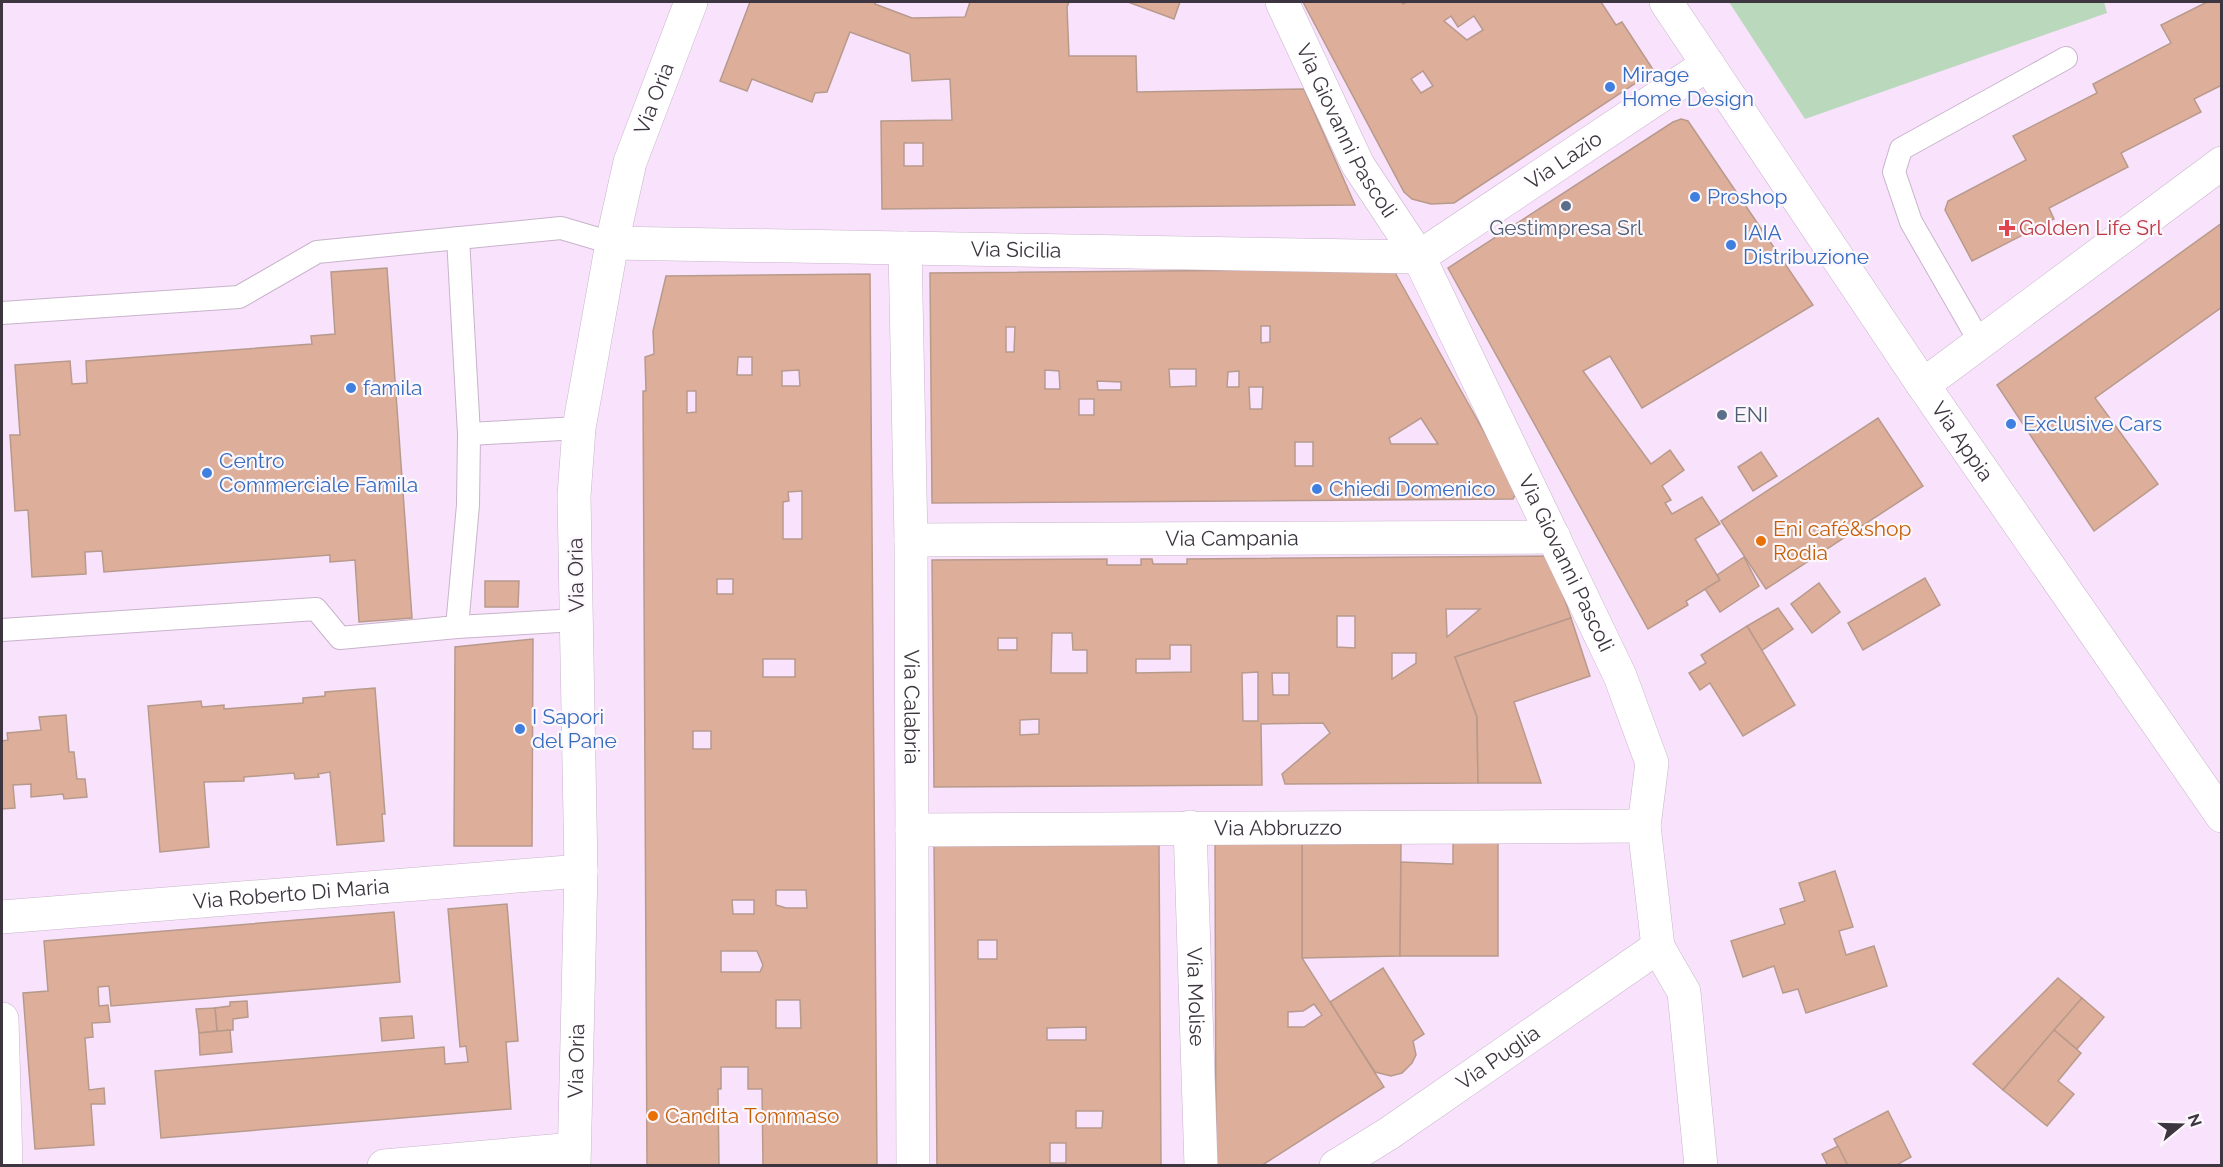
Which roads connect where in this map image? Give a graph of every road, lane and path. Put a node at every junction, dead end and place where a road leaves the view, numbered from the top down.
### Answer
1 (691, 2) edge
2 (1282, 2) edge
3 (1666, 2) edge
4 (2066, 58) dead end
5 (1708, 64) junction
6 (2222, 163) edge
7 (458, 238) junction
8 (612, 243) junction
9 (905, 248) junction
10 (1419, 257) junction
11 (2, 313) edge
12 (1980, 342) junction
13 (1923, 385) junction
14 (579, 428) junction
15 (469, 434) junction
16 (1554, 537) junction
17 (911, 540) junction
18 (577, 620) junction
19 (457, 627) junction
20 (2, 630) edge
21 (2222, 816) edge
22 (1644, 826) junction
23 (1190, 827) junction
24 (912, 830) junction
25 (581, 871) junction
26 (2, 917) edge
27 (1658, 947) junction
28 (2, 1019) edge
29 (574, 1157) edge
30 (6, 1166) edge
31 (384, 1166) edge
32 (913, 1166) edge
33 (1201, 1166) edge
34 (1336, 1166) edge
35 (1701, 1166) edge

1 - 8 street, Via Oria
2 - 10 street, Via Giovanni Pascoli
3 - 5 street, Via Appia
4 - 12 lane
5 - 10 street, Via Lazio
5 - 13 street, Via Appia
6 - 12 street
7 - 8 lane
7 - 11 lane
7 - 15 lane
8 - 9 street, Via Sicilia
8 - 14 street, Via Oria
9 - 10 street, Via Sicilia
9 - 17 street, Via Calabria
10 - 16 street, Via Giovanni Pascoli
12 - 13 street
13 - 21 street, Via Appia
14 - 15 lane
14 - 18 street, Via Oria
15 - 19 lane
16 - 17 street, Via Campania
16 - 22 street, Via Giovanni Pascoli
17 - 24 street, Via Calabria
18 - 19 lane
18 - 25 street, Via Oria
19 - 20 lane
22 - 23 street, Via Abbruzzo
22 - 27 street, Via Giovanni Pascoli
23 - 24 street, Via Abbruzzo
23 - 33 street, Via Molise
24 - 32 street, Via Calabria
25 - 26 street, Via Roberto Di Maria
25 - 29 street, Via Oria
27 - 34 street, Via Puglia
27 - 35 street, Via Giovanni Pascoli
28 - 30 street
29 - 31 street

